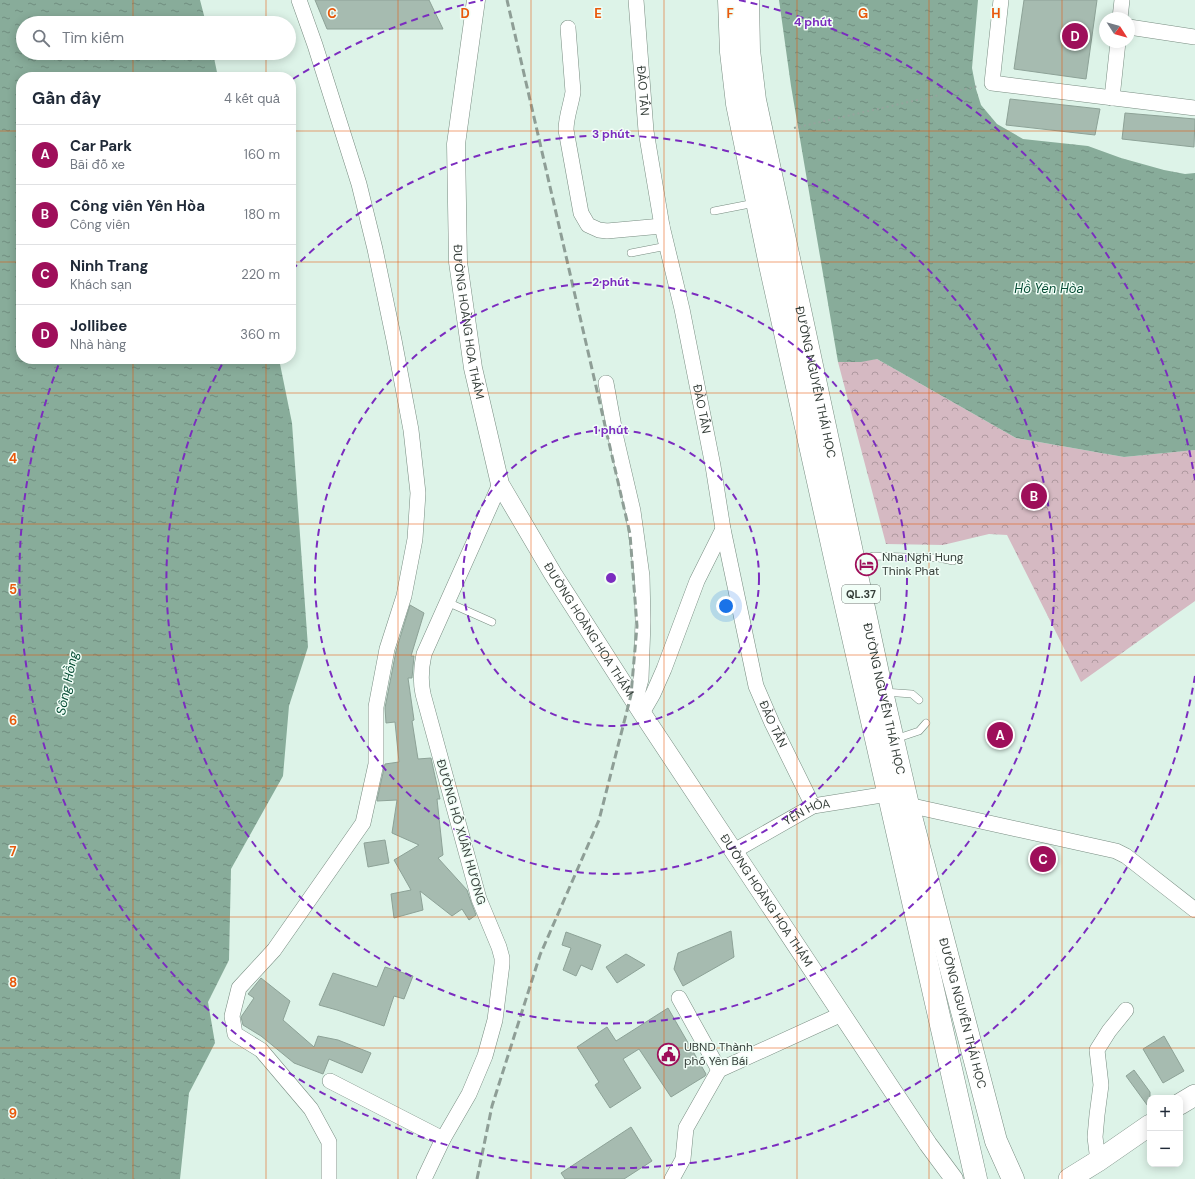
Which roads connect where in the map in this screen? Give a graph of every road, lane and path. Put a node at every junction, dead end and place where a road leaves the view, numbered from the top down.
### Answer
1 (299, 0) edge
2 (476, 0) edge
3 (636, 0) edge
4 (729, 0) edge
5 (748, 0) edge
6 (1001, 0) edge
7 (1122, 0) edge
8 (1121, 12) edge
9 (568, 28) dead end
10 (1135, 28) edge
11 (1195, 37) edge
12 (1117, 48) edge
13 (992, 83) junction
14 (1112, 98) junction
15 (1195, 108) edge
16 (794, 128) dead end
17 (757, 202) junction
18 (714, 211) dead end
19 (662, 226) junction
20 (667, 246) junction
21 (631, 253) dead end
22 (606, 383) dead end
23 (500, 484) junction
24 (723, 529) junction
25 (953, 561) dead end
26 (845, 565) junction
27 (447, 602) junction
28 (492, 622) dead end
29 (882, 692) junction
30 (919, 700) dead end
31 (639, 708) junction
32 (926, 723) dead end
33 (894, 740) junction
34 (888, 794) junction
35 (908, 805) junction
36 (813, 806) junction
37 (734, 851) junction
38 (1195, 910) edge
39 (679, 998) dead end
40 (1126, 1010) dead end
41 (842, 1014) junction
42 (719, 1070) junction
43 (330, 1081) dead end
44 (1195, 1095) edge
45 (1183, 1102) edge
46 (1147, 1127) edge
47 (443, 1140) junction
48 (1098, 1161) junction
49 (329, 1179) edge
50 (424, 1179) edge
51 (672, 1179) edge
52 (954, 1179) edge
53 (976, 1179) edge
54 (1013, 1179) edge
55 (1069, 1179) edge

1 - 49 street
2 - 23 street, ĐƯỜNG HOÀNG HOA THÁM
3 - 19 street, ĐÀO TẤN
4 - 17 main road, ĐƯỜNG NGUYỄN THÁI HỌC / QL.37
5 - 26 main road, ĐƯỜNG NGUYỄN THÁI HỌC / QL.37
6 - 13 street
7 - 8 street
9 - 19 street
10 - 11 street
12 - 14 street
13 - 14 street
13 - 16 path
14 - 15 street
17 - 18 lane
17 - 26 main road, ĐƯỜNG NGUYỄN THÁI HỌC / QL.37
19 - 20 street, ĐÀO TẤN
20 - 21 lane
20 - 24 street, ĐÀO TẤN
22 - 31 street
23 - 27 street, ĐƯỜNG HỒ XUÂN HƯƠNG
23 - 31 street, ĐƯỜNG HOÀNG HOA THÁM
24 - 31 street
24 - 36 street, ĐÀO TẤN
25 - 26 lane
26 - 29 main road, ĐƯỜNG NGUYỄN THÁI HỌC / QL.37
26 - 34 main road, ĐƯỜNG NGUYỄN THÁI HỌC / QL.37
27 - 28 lane
27 - 47 street, ĐƯỜNG HỒ XUÂN HƯƠNG
29 - 30 lane
29 - 33 main road, ĐƯỜNG NGUYỄN THÁI HỌC / QL.37
31 - 37 street, ĐƯỜNG HOÀNG HOA THÁM
32 - 33 lane
33 - 35 main road, ĐƯỜNG NGUYỄN THÁI HỌC / QL.37
34 - 36 street, YÊN HÒA
34 - 53 main road, ĐƯỜNG NGUYỄN THÁI HỌC / QL.37
35 - 38 street
35 - 54 main road, ĐƯỜNG NGUYỄN THÁI HỌC / QL.37
36 - 37 street, YÊN HÒA
37 - 41 street, ĐƯỜNG HOÀNG HOA THÁM
39 - 42 street
40 - 48 street
41 - 42 street
41 - 52 street, ĐƯỜNG HOÀNG HOA THÁM
42 - 51 street
43 - 47 street
44 - 45 main road
46 - 48 main road
47 - 50 street, ĐƯỜNG HỒ XUÂN HƯƠNG
48 - 55 main road

